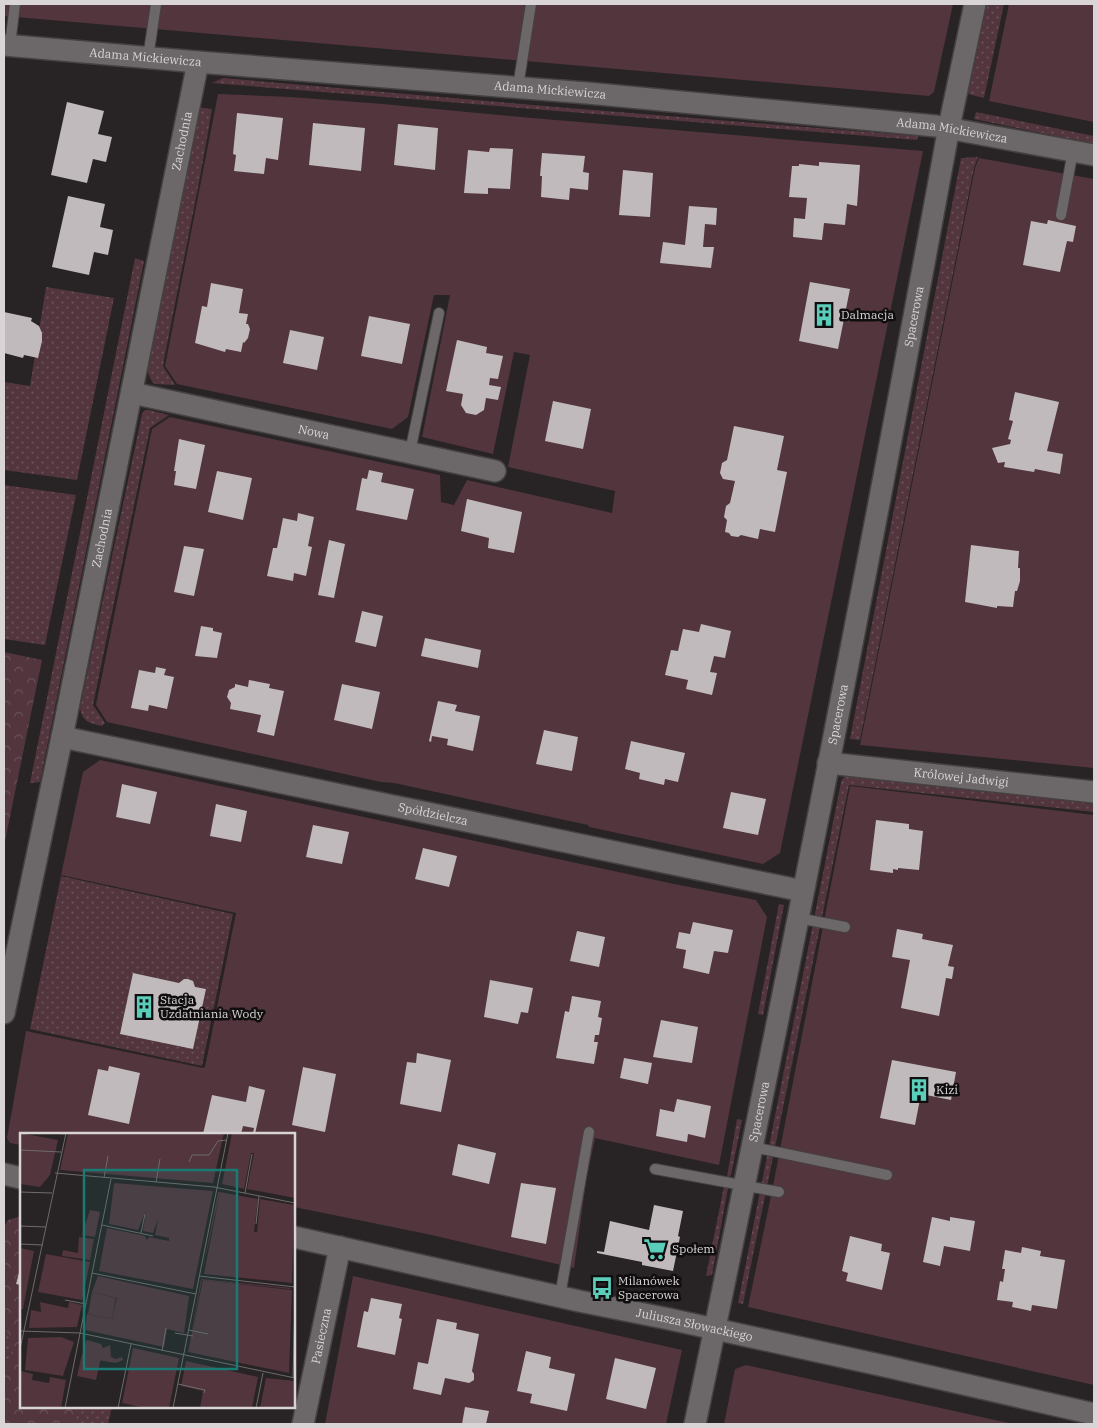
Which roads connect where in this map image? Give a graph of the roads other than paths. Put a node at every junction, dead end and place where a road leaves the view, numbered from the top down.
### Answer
1 (15, 4) edge
2 (156, 4) edge
3 (531, 4) edge
4 (976, 4) edge
5 (7, 45) edge
6 (148, 58) junction
7 (198, 62) junction
8 (518, 88) junction
9 (949, 127) junction
10 (1073, 150) junction
11 (1094, 155) edge
12 (1061, 214) dead end
13 (439, 313) dead end
14 (132, 393) junction
15 (410, 452) junction
16 (495, 471) dead end
17 (62, 736) junction
18 (828, 763) junction
19 (1094, 792) edge
20 (803, 891) junction
21 (798, 918) junction
22 (846, 927) dead end
23 (9, 960) edge
24 (4, 1013) edge
25 (590, 1132) dead end
26 (753, 1147) junction
27 (655, 1169) dead end
28 (4, 1174) edge
29 (887, 1175) dead end
30 (20, 1178) edge
31 (745, 1186) junction
32 (779, 1192) dead end
33 (295, 1237) edge
34 (340, 1247) junction
35 (560, 1296) junction
36 (715, 1329) junction
37 (1089, 1417) edge
38 (303, 1424) edge
39 (695, 1424) edge

1 - 5 lane
2 - 6 lane
3 - 8 lane
4 - 9 street, Spacerowa
5 - 6 street, Adama Mickiewicza
6 - 7 street, Adama Mickiewicza
7 - 8 street, Adama Mickiewicza
7 - 14 street, Zachodnia
8 - 9 street, Adama Mickiewicza
9 - 10 street, Adama Mickiewicza
9 - 18 street, Spacerowa
10 - 11 street, Adama Mickiewicza
10 - 12 lane
13 - 15 lane
14 - 15 street, Nowa
14 - 17 street, Zachodnia
15 - 16 street, Nowa
17 - 20 street, Spółdzielcza
17 - 23 street, Zachodnia
18 - 19 street, Królowej Jadwigi
18 - 20 street, Spacerowa
20 - 21 street, Spacerowa
21 - 22 lane
21 - 26 street, Spacerowa
23 - 24 street, Zachodnia
25 - 35 lane
26 - 29 lane
26 - 31 street, Spacerowa
27 - 31 lane
28 - 30 street
31 - 32 lane
31 - 36 street, Spacerowa
33 - 34 street, Juliusza Słowackiego
34 - 35 street, Juliusza Słowackiego
34 - 38 street, Pasieczna
35 - 36 street, Juliusza Słowackiego
36 - 37 street, Juliusza Słowackiego
36 - 39 street, Spacerowa

